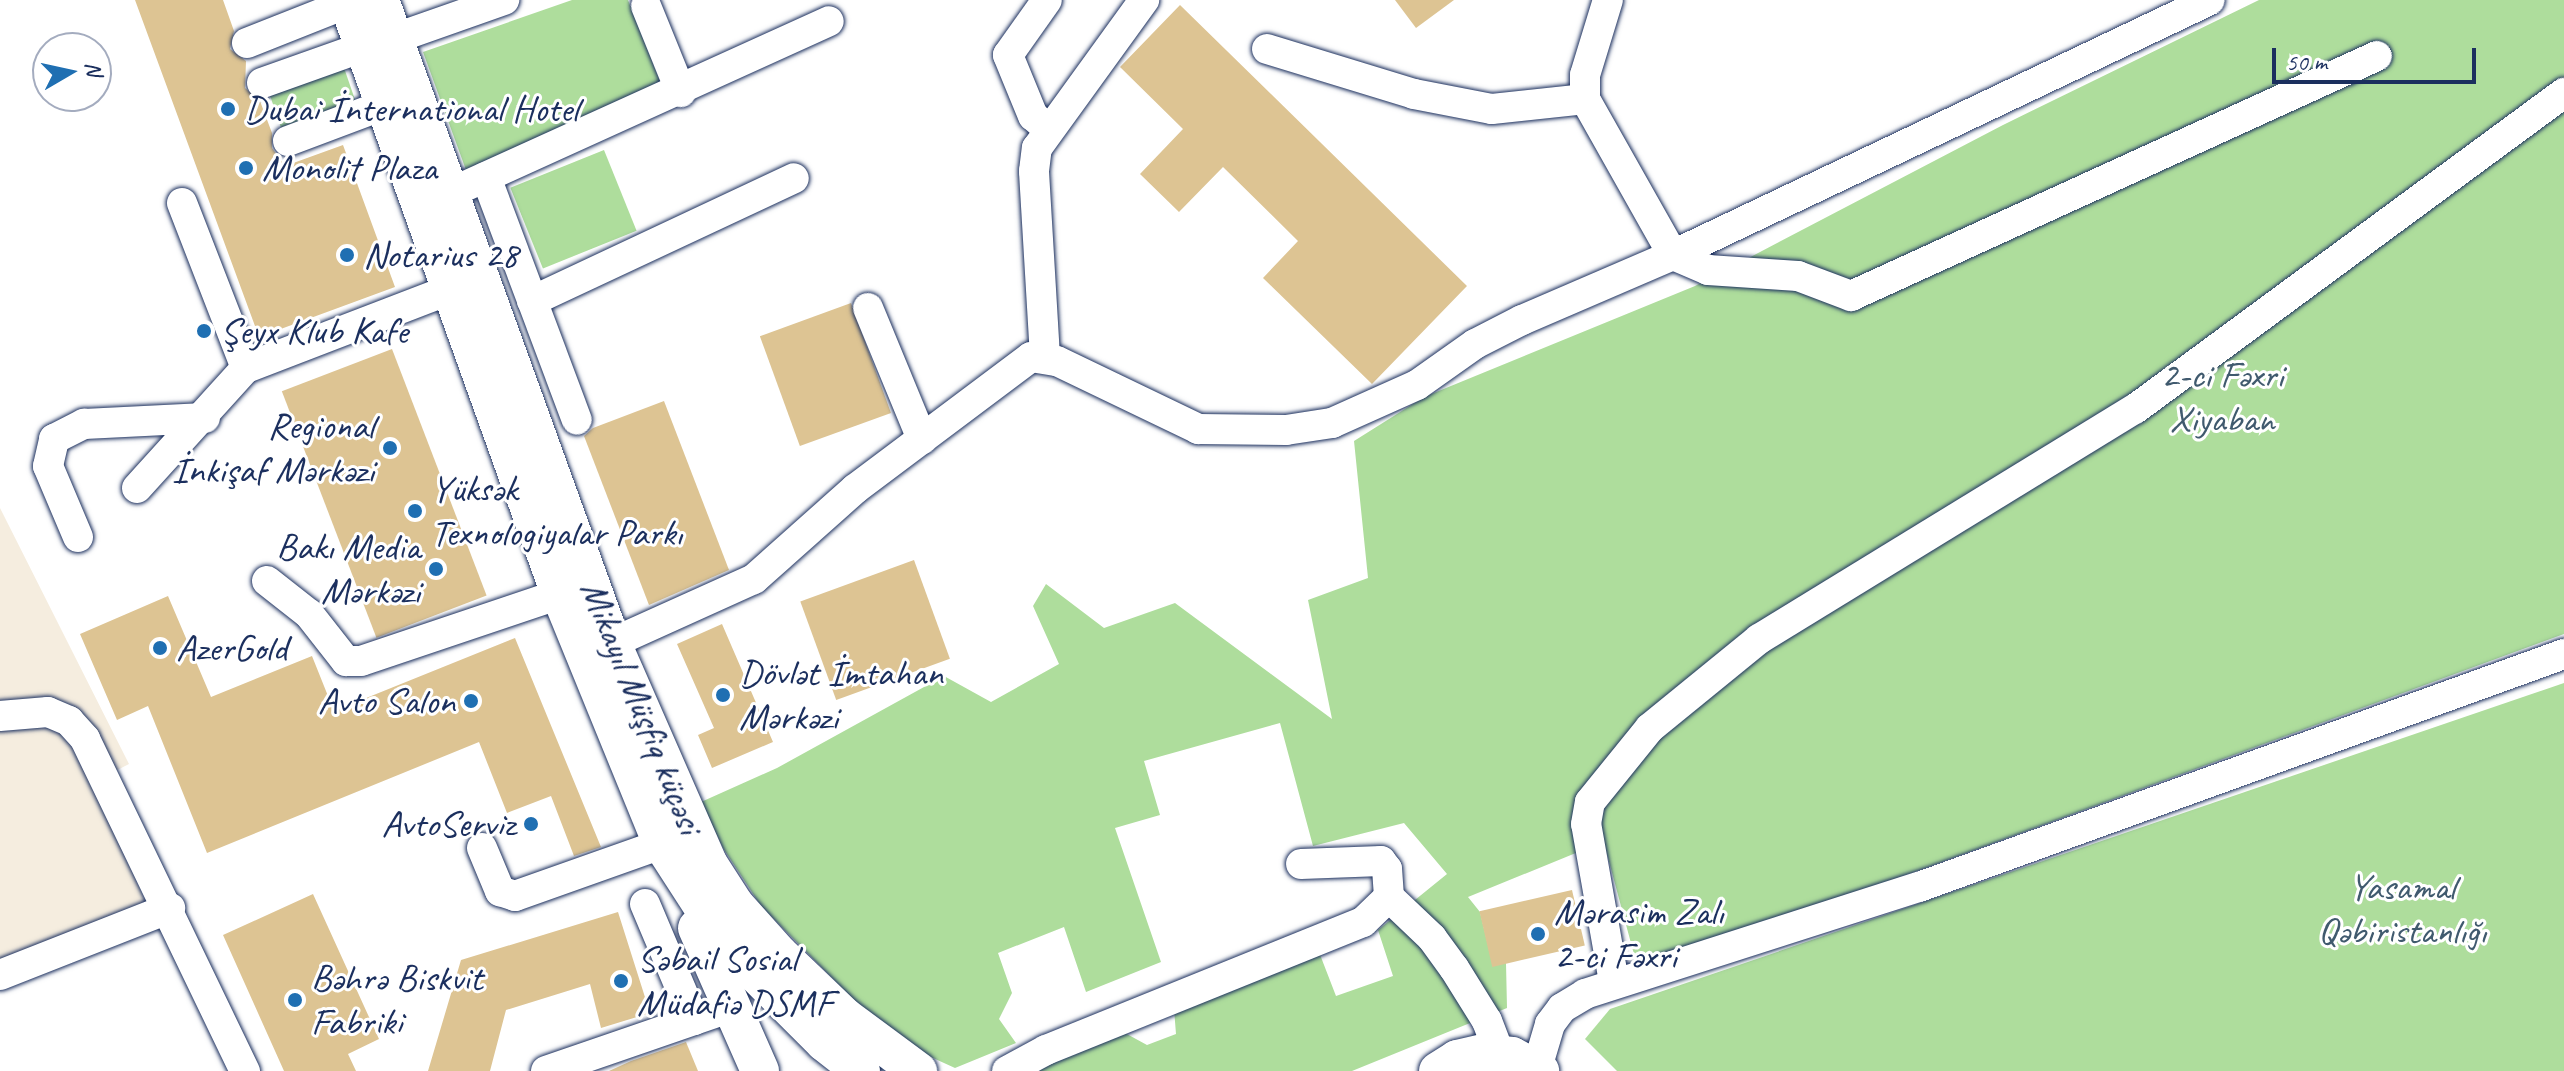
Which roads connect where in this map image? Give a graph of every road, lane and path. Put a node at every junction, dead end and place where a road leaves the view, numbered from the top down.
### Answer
1 (504, 0) edge
2 (1047, 0) edge
3 (1144, 0) edge
4 (1608, 0) edge
5 (2210, 0) edge
6 (339, 4) edge
7 (646, 6) dead end
8 (443, 9) edge
9 (829, 21) dead end
10 (247, 43) dead end
11 (378, 43) junction
12 (1267, 49) dead end
13 (2377, 56) dead end
14 (262, 83) dead end
15 (681, 92) junction
16 (2564, 93) edge
17 (1585, 99) junction
18 (384, 105) junction
19 (1047, 128) junction
20 (288, 141) dead end
21 (486, 177) junction
22 (794, 178) dead end
23 (448, 194) junction
24 (182, 203) dead end
25 (1673, 255) junction
26 (449, 290) junction
27 (532, 301) junction
28 (868, 308) dead end
29 (1045, 357) junction
30 (246, 368) junction
31 (205, 418) junction
32 (577, 420) dead end
33 (922, 439) junction
34 (137, 488) dead end
35 (78, 537) dead end
36 (267, 581) dead end
37 (560, 594) junction
38 (612, 643) junction
39 (2564, 654) edge
40 (0, 716) edge
41 (662, 844) junction
42 (482, 848) dead end
43 (1301, 864) dead end
44 (1389, 897) junction
45 (645, 904) dead end
46 (170, 908) junction
47 (0, 975) edge
48 (1614, 982) junction
49 (732, 1007) junction
50 (694, 1020) junction
51 (1500, 1055) junction
52 (1441, 1067) edge
53 (1539, 1070) edge
54 (245, 1071) edge
55 (546, 1071) edge
56 (760, 1071) edge
57 (861, 1071) edge
58 (918, 1071) edge
59 (1007, 1071) edge

1 - 8 lane
2 - 19 lane
3 - 19 lane
4 - 17 lane
5 - 25 lane
6 - 10 lane
6 - 11 main road, Mikayıl Müşfiq küçəsi
7 - 15 lane
8 - 11 lane
9 - 15 lane
11 - 14 lane
11 - 18 main road, Mikayıl Müşfiq küçəsi
11 - 23 main road, Mikayıl Müşfiq küçəsi
12 - 17 lane
13 - 25 lane
15 - 21 lane
16 - 48 lane
17 - 25 lane
18 - 20 lane
18 - 26 main road, Mikayıl Müşfiq küçəsi
19 - 29 lane
21 - 23 lane
21 - 27 lane
22 - 27 lane
23 - 38 main road, Mikayıl Müşfiq küçəsi
24 - 30 lane
25 - 29 lane
26 - 30 lane
26 - 37 main road, Mikayıl Müşfiq küçəsi
27 - 32 lane
28 - 33 lane
29 - 33 lane
30 - 31 lane
31 - 34 lane
31 - 35 lane
33 - 38 lane
36 - 37 lane
37 - 41 main road, Mikayıl Müşfiq küçəsi
38 - 58 main road, Mikayıl Müşfiq küçəsi
39 - 48 lane
40 - 46 lane
41 - 42 lane
41 - 49 main road
41 - 57 main road, Mikayıl Müşfiq küçəsi
43 - 44 lane
44 - 51 lane
44 - 59 lane
45 - 50 lane
46 - 47 lane
46 - 54 lane
48 - 53 lane
49 - 50 lane
49 - 56 main road
50 - 55 lane
51 - 52 main road
51 - 53 main road

